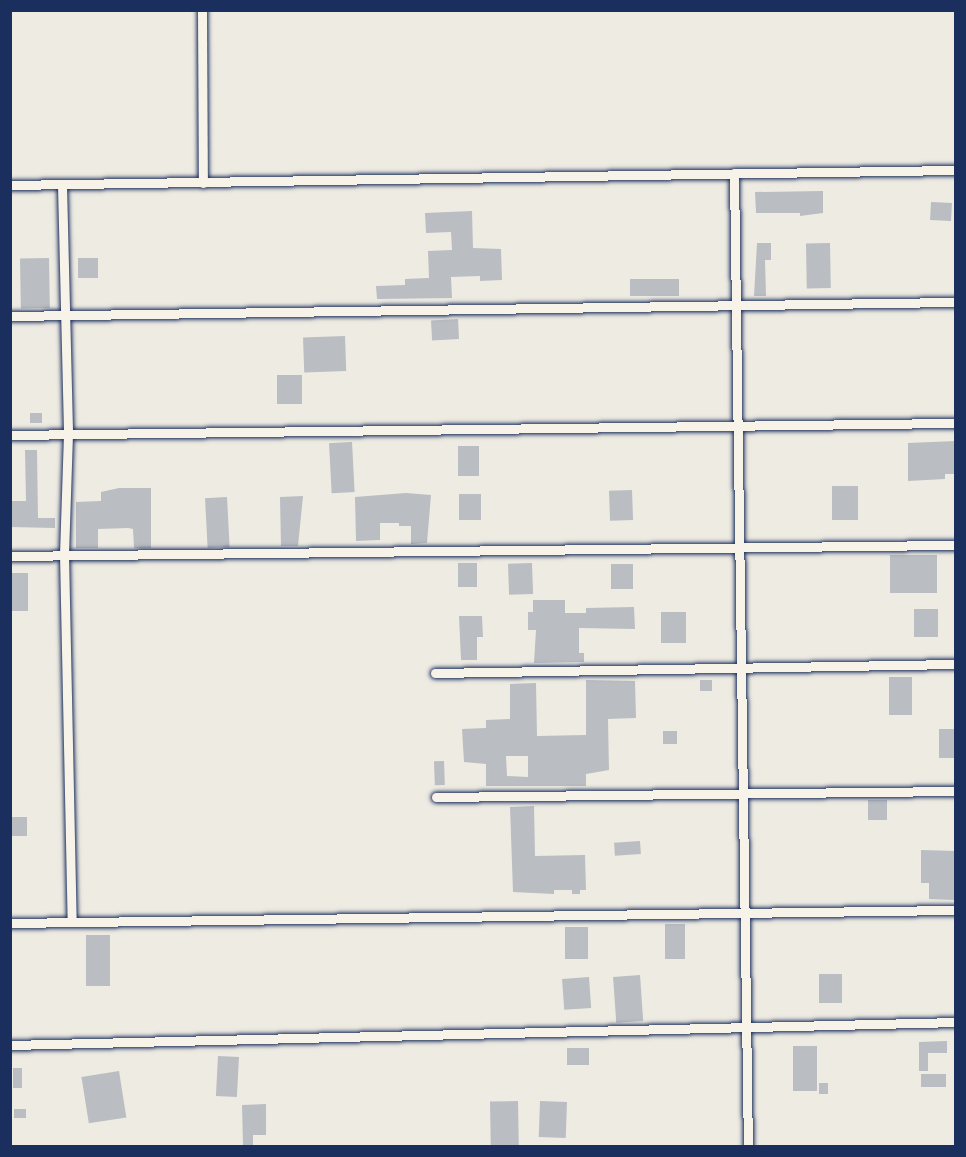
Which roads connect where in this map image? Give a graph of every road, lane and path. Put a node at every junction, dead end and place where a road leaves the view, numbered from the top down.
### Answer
1 (202, 10) edge
2 (956, 170) edge
3 (734, 173) junction
4 (203, 183) junction
5 (10, 185) edge
6 (62, 185) junction
7 (956, 302) edge
8 (736, 304) junction
9 (67, 314) junction
10 (10, 316) edge
11 (956, 423) edge
12 (738, 427) junction
13 (69, 434) junction
14 (10, 435) edge
15 (956, 545) edge
16 (740, 549) junction
17 (64, 554) junction
18 (10, 556) edge
19 (956, 664) edge
20 (741, 668) junction
21 (435, 673) dead end
22 (956, 791) edge
23 (743, 794) junction
24 (436, 797) dead end
25 (956, 910) edge
26 (745, 913) junction
27 (72, 922) junction
28 (10, 923) edge
29 (956, 1022) edge
30 (746, 1026) junction
31 (10, 1045) edge
32 (748, 1146) edge

1 - 4 street
2 - 3 street
3 - 4 street
3 - 8 street
4 - 6 street
5 - 6 street
6 - 9 street
7 - 8 street
8 - 9 street
8 - 12 street
9 - 10 street
9 - 13 street
11 - 12 street
12 - 13 street
12 - 16 street
13 - 14 street
13 - 17 street
15 - 16 street
16 - 17 street
16 - 20 street
17 - 18 street
17 - 27 street
19 - 20 street
20 - 21 street
20 - 23 street
22 - 23 street
23 - 24 street
23 - 26 street
25 - 26 street
26 - 27 street
26 - 30 street
27 - 28 street
29 - 30 street
30 - 31 street
30 - 32 street

